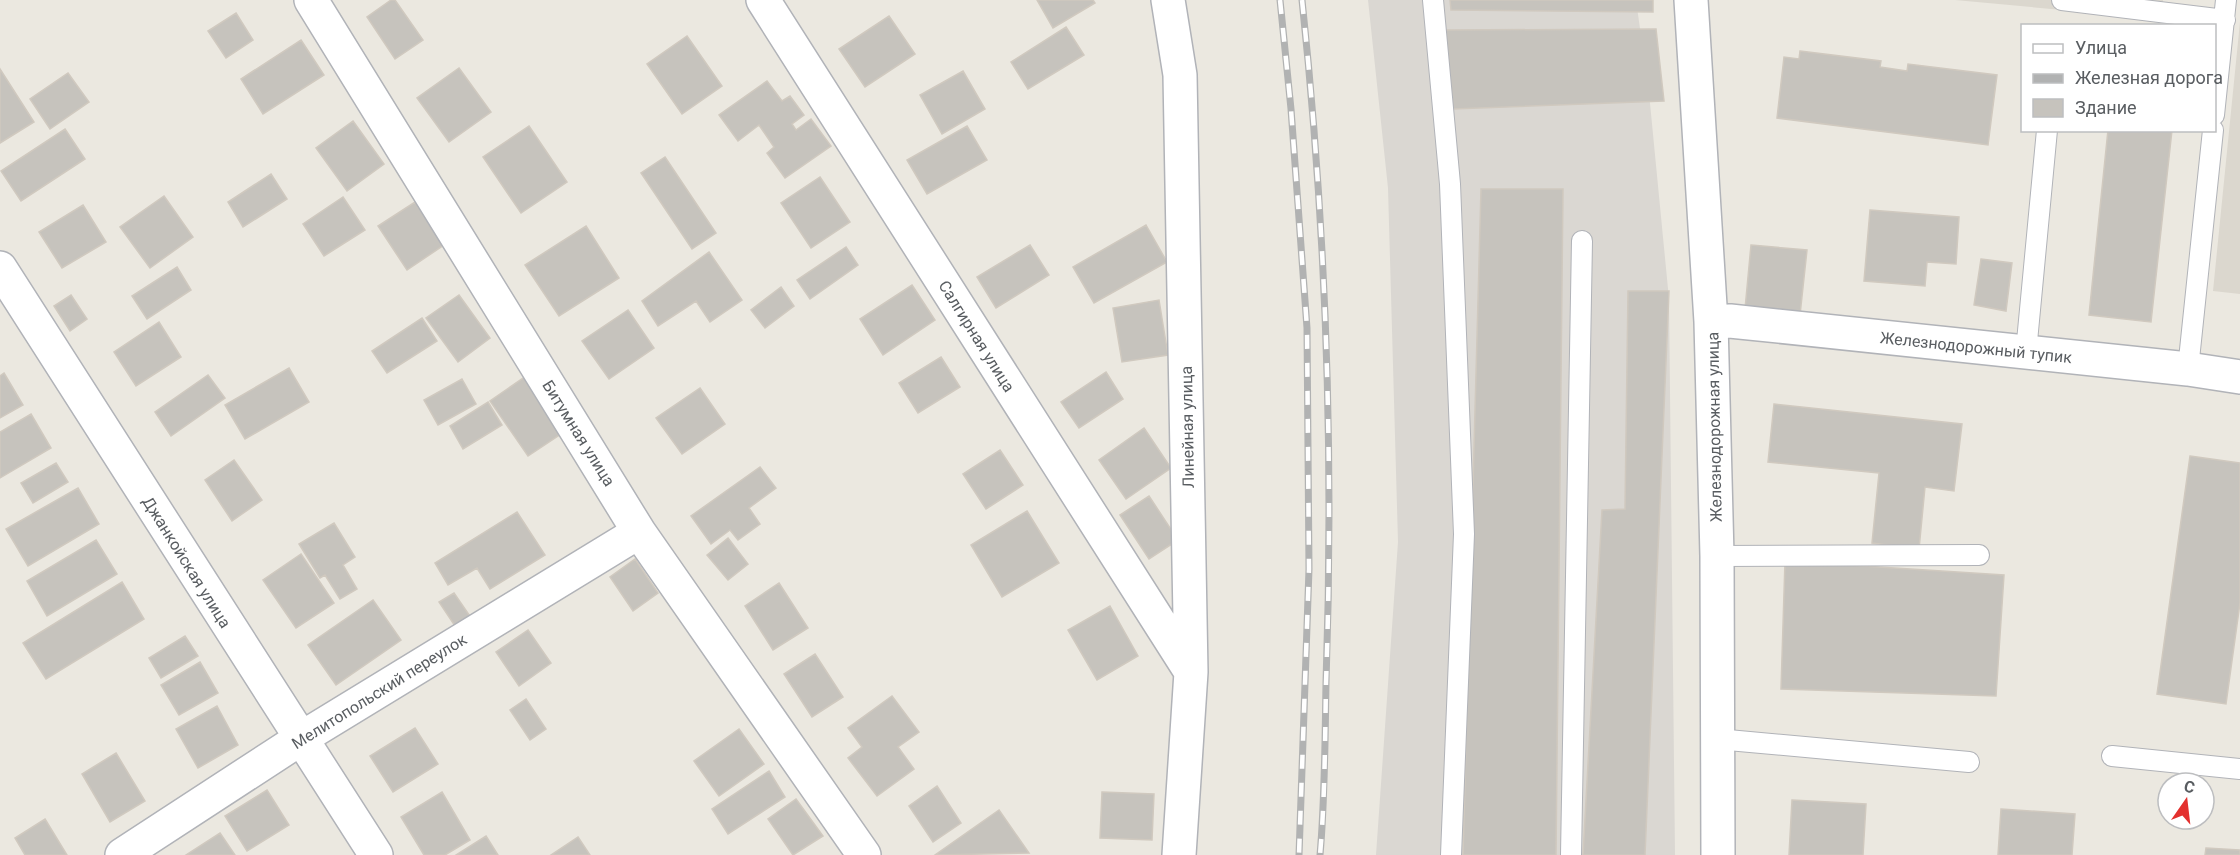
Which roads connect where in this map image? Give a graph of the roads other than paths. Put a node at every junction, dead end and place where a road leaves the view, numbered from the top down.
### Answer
1 (763, 0) edge
2 (1168, 0) edge
3 (1433, 0) edge
4 (1691, 0) edge
5 (2062, 0) edge
6 (2226, 0) edge
7 (320, 3) edge
8 (2225, 20) junction
9 (2216, 98) edge
10 (2047, 132) edge
11 (2213, 132) edge
12 (1582, 241) dead end
13 (0, 268) edge
14 (1711, 322) junction
15 (2026, 352) junction
16 (2188, 369) junction
17 (2240, 377) edge
18 (639, 532) junction
19 (1979, 555) dead end
20 (1717, 556) junction
21 (1191, 672) junction
22 (300, 739) junction
23 (1717, 739) junction
24 (2112, 756) dead end
25 (1969, 762) dead end
26 (2240, 769) edge
27 (122, 855) edge
28 (376, 855) edge
29 (864, 855) edge
30 (1179, 855) edge
31 (1451, 855) edge
32 (1571, 855) edge
33 (1718, 855) edge

1 - 21 street, Салгирная улица
2 - 21 street, Линейная улица
3 - 31 lane
4 - 14 street, Железнодорожная улица
5 - 8 lane
6 - 8 lane
7 - 18 street, Битумная улица
8 - 9 lane
10 - 15 lane
11 - 16 lane
12 - 32 lane
13 - 22 street, Джанкойская улица
14 - 15 street, Железнодорожный тупик
14 - 20 street, Железнодорожная улица
15 - 16 street, Железнодорожный тупик
16 - 17 street, Железнодорожный тупик
18 - 22 street, Мелитопольский переулок
18 - 29 street, Битумная улица
19 - 20 lane
20 - 23 street, Железнодорожная улица
21 - 30 street, Линейная улица
22 - 27 street, Мелитопольский переулок
22 - 28 street, Джанкойская улица
23 - 25 lane
23 - 33 street, Железнодорожная улица
24 - 26 lane

